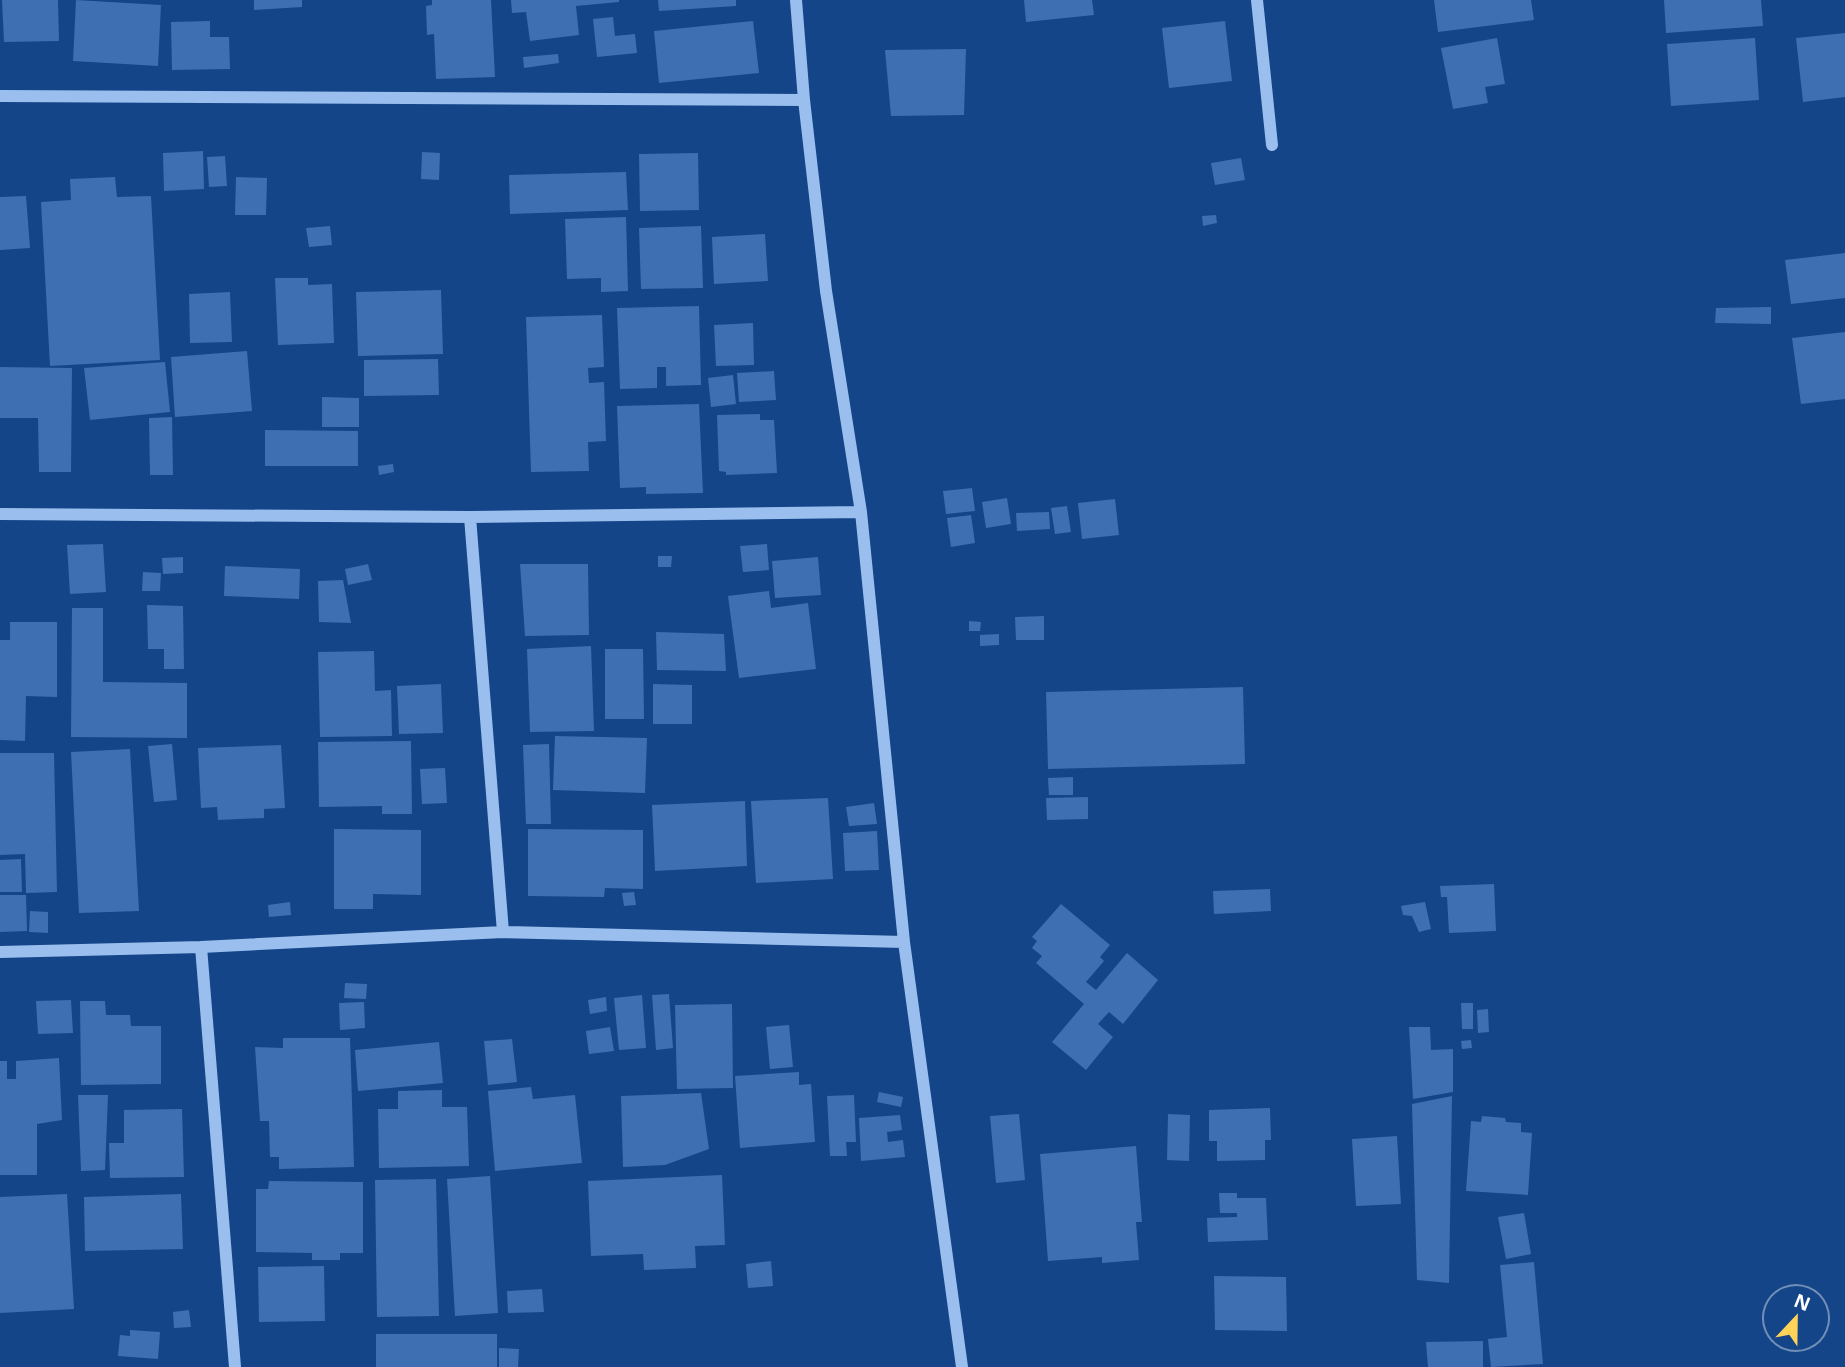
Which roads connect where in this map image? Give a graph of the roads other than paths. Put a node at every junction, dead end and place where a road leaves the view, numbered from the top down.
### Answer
1 (796, 0) edge
2 (1257, 0) edge
3 (0, 96) edge
4 (804, 100) junction
5 (1272, 145) dead end
6 (861, 512) junction
7 (0, 514) edge
8 (470, 517) junction
9 (503, 932) junction
10 (904, 942) junction
11 (201, 947) junction
12 (0, 952) edge
13 (235, 1367) edge
14 (962, 1367) edge

1 - 4 street
2 - 5 street
3 - 4 street
4 - 6 street
6 - 8 street
6 - 10 street
7 - 8 street
8 - 9 street
9 - 10 street
9 - 11 street
10 - 14 street
11 - 12 street
11 - 13 street

